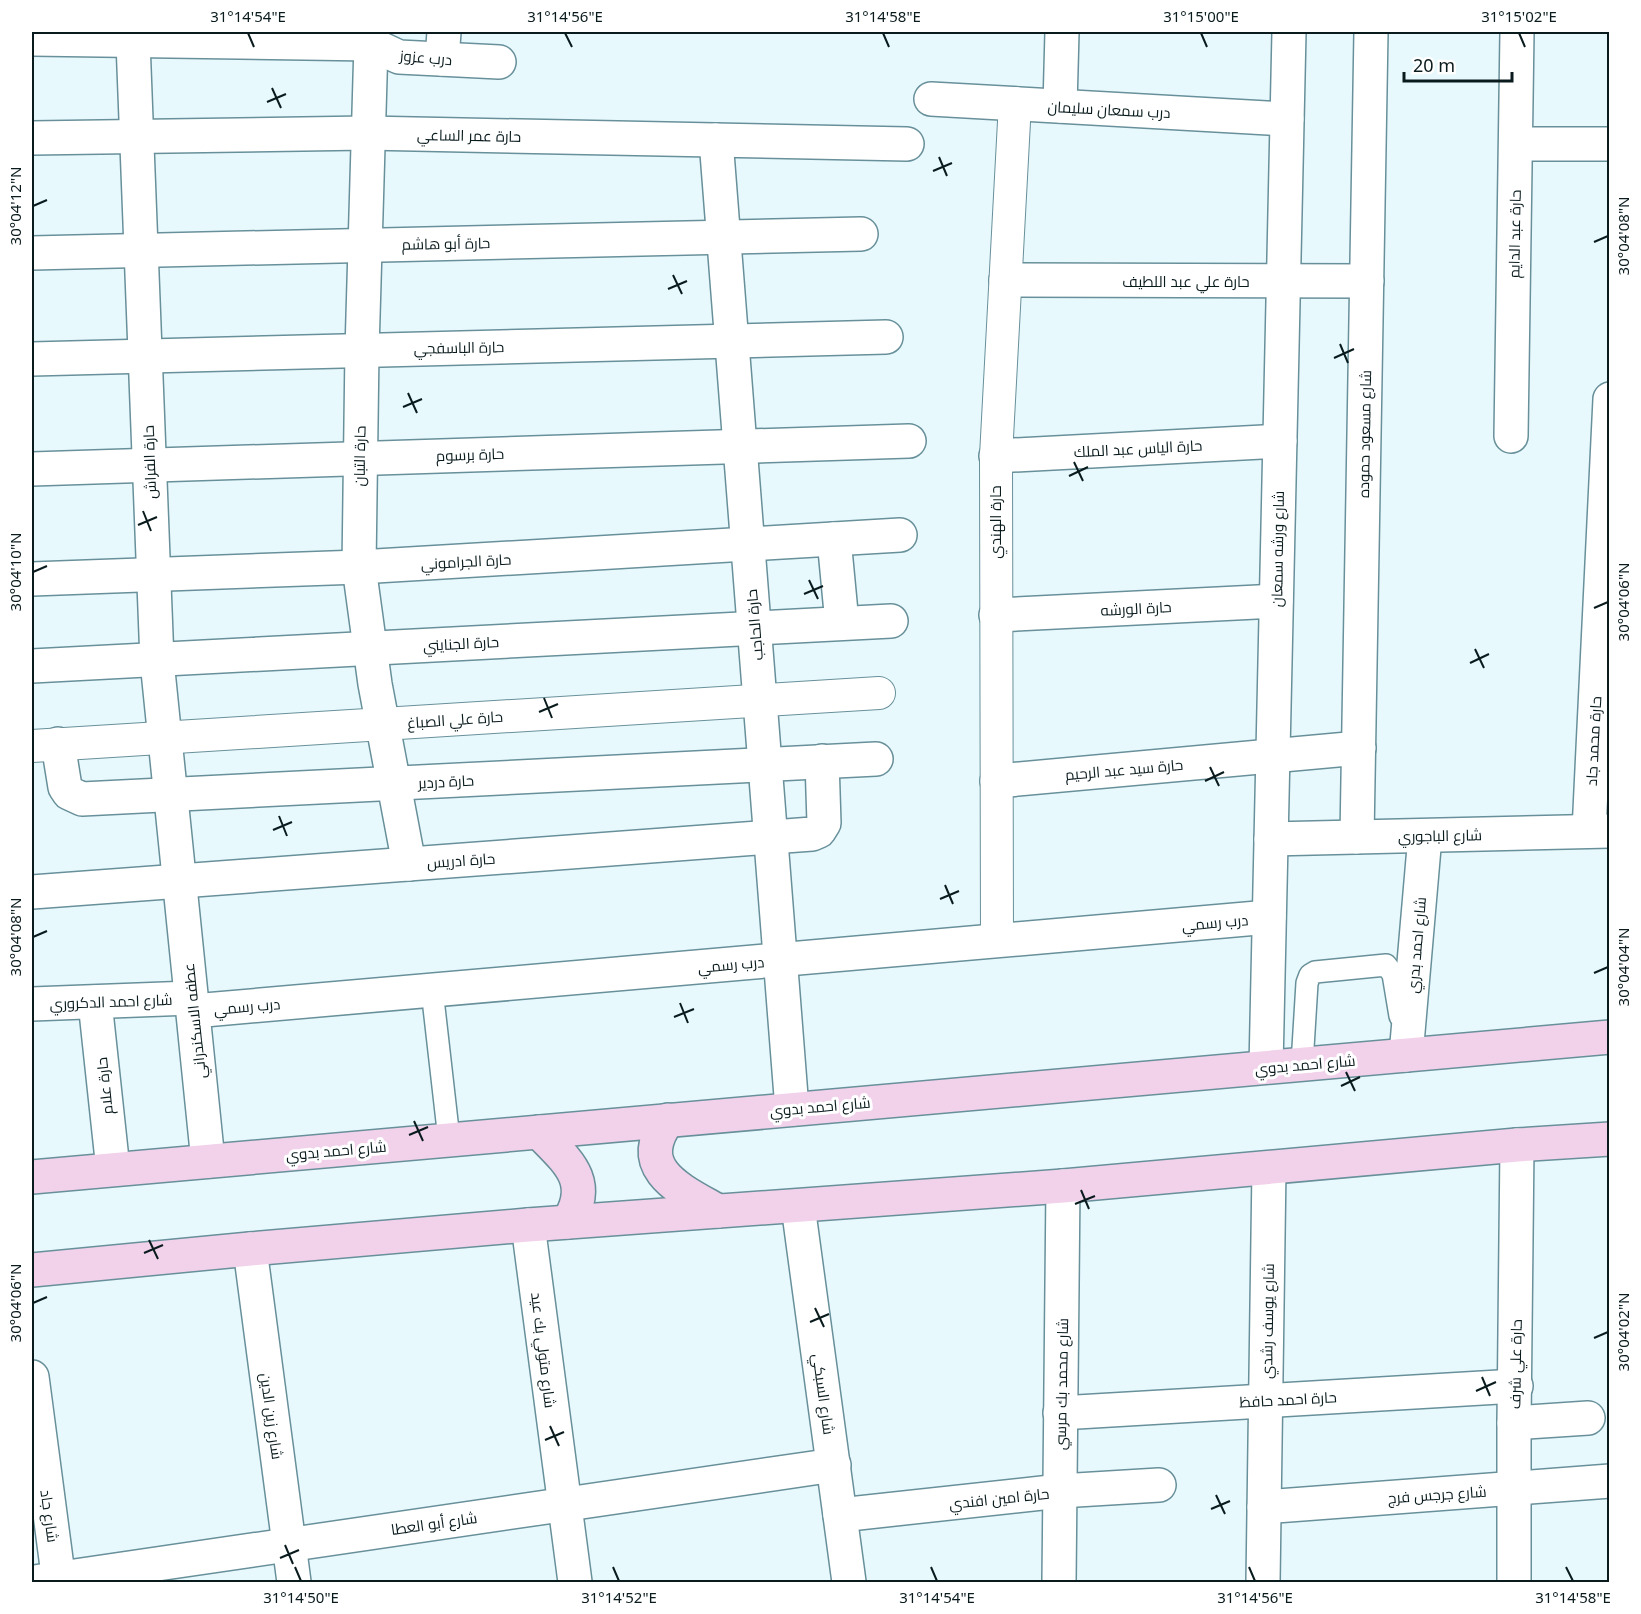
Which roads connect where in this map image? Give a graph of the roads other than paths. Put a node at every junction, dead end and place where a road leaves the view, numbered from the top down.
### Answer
1 (1062, 32) edge
2 (1289, 32) edge
3 (1371, 32) edge
4 (1517, 32) edge
5 (143, 38) edge
6 (32, 39) edge
7 (371, 44) junction
8 (443, 45) edge
9 (499, 62) dead end
10 (931, 99) dead end
11 (1015, 103) junction
12 (1060, 106) junction
13 (1287, 118) junction
14 (367, 133) junction
15 (136, 137) junction
16 (32, 138) edge
17 (716, 140) junction
18 (907, 144) dead end
19 (1516, 144) junction
20 (1610, 144) edge
21 (861, 234) dead end
22 (724, 236) junction
23 (364, 244) junction
24 (141, 252) junction
25 (32, 253) edge
26 (1006, 280) junction
27 (1284, 281) junction
28 (1367, 281) junction
29 (886, 337) dead end
30 (732, 341) junction
31 (362, 350) junction
32 (145, 357) junction
33 (32, 359) edge
34 (1610, 399) edge
35 (1511, 436) dead end
36 (909, 441) dead end
37 (1280, 441) junction
38 (740, 446) junction
39 (996, 456) junction
40 (359, 458) junction
41 (149, 466) junction
42 (32, 469) edge
43 (900, 535) dead end
44 (834, 539) junction
45 (748, 543) junction
46 (359, 567) junction
47 (153, 576) junction
48 (32, 579) edge
49 (1605, 581) edge
50 (1276, 601) junction
51 (996, 615) junction
52 (891, 621) dead end
53 (842, 623) junction
54 (754, 627) junction
55 (369, 647) junction
56 (157, 660) junction
57 (32, 666) edge
58 (1603, 677) edge
59 (879, 693) dead end
60 (760, 700) junction
61 (383, 724) junction
62 (165, 737) junction
63 (45, 745) edge
64 (1359, 748) junction
65 (1272, 756) junction
66 (876, 759) dead end
67 (822, 761) junction
68 (765, 764) junction
69 (996, 781) junction
70 (394, 783) junction
71 (171, 795) junction
72 (1599, 831) edge
73 (1425, 836) junction
74 (771, 837) junction
75 (1357, 837) junction
76 (1271, 839) junction
77 (409, 864) junction
78 (179, 881) junction
79 (32, 892) edge
80 (1269, 917) junction
81 (997, 941) junction
82 (781, 960) junction
83 (432, 990) junction
84 (95, 1002) junction
85 (32, 1004) edge
86 (192, 1004) junction
87 (1610, 1037) edge
88 (1406, 1055) junction
89 (1302, 1064) junction
90 (1266, 1067) junction
91 (792, 1109) junction
92 (668, 1120) junction
93 (539, 1132) junction
94 (1610, 1139) edge
95 (449, 1140) junction
96 (1517, 1145) junction
97 (208, 1161) junction
98 (1269, 1168) junction
99 (113, 1170) junction
100 (32, 1177) edge
101 (1063, 1186) junction
102 (798, 1206) junction
103 (718, 1211) junction
104 (568, 1222) junction
105 (528, 1225) junction
106 (250, 1249) junction
107 (32, 1270) edge
108 (32, 1377) edge
109 (1516, 1386) junction
110 (1266, 1401) junction
111 (1060, 1413) junction
112 (1588, 1418) dead end
113 (1514, 1423) junction
114 (35, 1434) edge
115 (834, 1465) junction
116 (1610, 1481) edge
117 (1159, 1485) dead end
118 (1515, 1488) junction
119 (1060, 1491) junction
120 (564, 1504) junction
121 (1264, 1507) junction
122 (840, 1515) junction
123 (289, 1545) junction
124 (51, 1581) edge
125 (294, 1582) edge
126 (574, 1582) edge
127 (849, 1582) edge
128 (1059, 1582) edge
129 (1263, 1582) edge
130 (1514, 1582) edge

1 - 12 street
2 - 13 street, شارع ورشه سمعان
3 - 28 street, شارع مسعود حموده
4 - 19 street, حارة عبد الدايم
5 - 6 street, درب عزوز
5 - 7 street, درب عزوز
5 - 15 street, حارة الفراش
7 - 8 street, درب عزوز
7 - 14 street, حارة التبان
8 - 9 street, درب عزوز
10 - 11 street, درب سمعان سليمان
11 - 12 street, درب سمعان سليمان
11 - 26 street, حارة الهندي
12 - 13 street, درب سمعان سليمان
13 - 27 street, شارع ورشه سمعان
14 - 15 street, حارة عمر الساعي
14 - 17 street, حارة عمر الساعي
14 - 23 street, حارة التبان
15 - 16 street, حارة عمر الساعي
15 - 24 street, حارة الفراش
17 - 18 street, حارة عمر الساعي
17 - 22 street, حارة الحاجب
19 - 20 street
19 - 35 street, حارة عبد الدايم
21 - 22 street, حارة أبو هاشم
22 - 23 street, حارة أبو هاشم
22 - 30 street, حارة الحاجب
23 - 24 street, حارة أبو هاشم
23 - 31 street, حارة التبان
24 - 25 street, حارة أبو هاشم
24 - 32 street, حارة الفراش
26 - 27 street, حارة علي عبد اللطيف
26 - 39 street, حارة الهندي
27 - 28 street, حارة علي عبد اللطيف
27 - 37 street, شارع ورشه سمعان
28 - 64 street, شارع مسعود حموده
29 - 30 street, حارة الباسفجي
30 - 31 street, حارة الباسفجي
30 - 38 street, حارة الحاجب
31 - 32 street, حارة الباسفجي
31 - 40 street, حارة التبان
32 - 33 street, حارة الباسفجي
32 - 41 street, حارة الفراش
34 - 49 street, حارة محمد جاد
36 - 38 street, حارة برسوم
37 - 39 street, حارة الياس عبد الملك
37 - 50 street, شارع ورشه سمعان
38 - 40 street, حارة برسوم
38 - 45 street, حارة الحاجب
39 - 51 street, حارة الهندي
40 - 41 street, حارة برسوم
40 - 46 street, حارة التبان
41 - 42 street, حارة برسوم
41 - 47 street, حارة الفراش
43 - 44 street, حارة الجراموني
44 - 45 street, حارة الجراموني
44 - 53 street
45 - 46 street, حارة الجراموني
45 - 54 street, حارة الحاجب
46 - 47 street, حارة الجراموني
46 - 55 street, حارة التبان
47 - 48 street, حارة الجراموني
47 - 56 street, حارة الفراش
49 - 58 street, حارة محمد جاد
50 - 51 street, حارة الورشه
50 - 65 street, شارع ورشه سمعان
51 - 69 street, حارة الهندي
52 - 53 street, حارة الجنايني
53 - 54 street, حارة الجنايني
54 - 55 street, حارة الجنايني
54 - 60 street, حارة الحاجب
55 - 56 street, حارة الجنايني
55 - 61 street, حارة التبان
56 - 57 street, حارة الجنايني
56 - 62 street, حارة الفراش
58 - 72 street, حارة محمد جاد
59 - 60 street, حارة علي الصباغ
60 - 61 street, حارة علي الصباغ
60 - 68 street, حارة الحاجب
61 - 62 street, حارة علي الصباغ
61 - 70 street, حارة التبان
62 - 63 street, حارة علي الصباغ
62 - 71 street, حارة الفراش
63 - 71 street, حارة دردير
64 - 65 street, حارة سيد عبد الرحيم
64 - 75 street, شارع مسعود حموده
65 - 69 street, حارة سيد عبد الرحيم
65 - 76 street, شارع ورشه سمعان
66 - 67 street, حارة دردير
67 - 68 street, حارة دردير
67 - 74 street, حارة ادريس
68 - 70 street, حارة دردير
68 - 74 street, حارة الحاجب
69 - 81 street, حارة الهندي
70 - 71 street, حارة دردير
70 - 77 street, حارة التبان
71 - 78 street, حارة الفراش
72 - 73 street, شارع الباجوري
73 - 75 street, شارع الباجوري
73 - 88 street, شارع احمد بدري
74 - 77 street, حارة ادريس
74 - 82 street, حارة الحاجب
75 - 76 street, شارع الباجوري
76 - 80 street, شارع ورشه سمعان
77 - 78 street, حارة ادريس
78 - 79 street, حارة ادريس
78 - 86 street, عطفه الاسكندراني
80 - 81 street, درب رسمي
80 - 90 street, شارع ورشه سمعان
81 - 82 street, درب رسمي
82 - 83 street, درب رسمي
82 - 91 street, حارة الحاجب
83 - 86 street, درب رسمي
83 - 95 lane
84 - 85 street, شارع احمد الدكروري
84 - 86 street, شارع احمد الدكروري
84 - 99 street, حارة علام
86 - 97 street, عطفه الاسكندراني
87 - 88 main road, شارع احمد بدوي
88 - 89 main road, شارع احمد بدوي
88 - 89 lane
89 - 90 main road, شارع احمد بدوي
90 - 91 main road, شارع احمد بدوي
91 - 92 main road, شارع احمد بدوي
92 - 93 main road, شارع احمد بدوي
92 - 103 main road
93 - 95 main road, شارع احمد بدوي
93 - 104 main road
94 - 96 main road
95 - 97 main road, شارع احمد بدوي
96 - 98 main road
96 - 109 street, حارة علي شرف
97 - 99 main road, شارع احمد بدوي
98 - 101 main road
98 - 110 street, شارع يوسف رشدي
99 - 100 main road, شارع احمد بدوي
101 - 102 main road
101 - 111 street, شارع محمد بك مرسي
102 - 103 main road
102 - 115 street, شارع السبكي
103 - 104 main road
104 - 105 main road
105 - 106 main road
105 - 120 street, شارع متولي بك عيد
106 - 107 main road
106 - 123 street, شارع زين الدين
108 - 114 street, شارع جاد
109 - 110 street, حارة احمد حافظ
109 - 113 street, حارة علي شرف
110 - 111 street, حارة احمد حافظ
110 - 121 street, شارع يوسف رشدي
111 - 119 street, شارع محمد بك مرسي
112 - 113 street
113 - 118 street, حارة علي شرف
114 - 124 street, شارع جاد
115 - 120 street, شارع أبو العطا
115 - 122 street, شارع السبكي
116 - 118 street, شارع جرجس فرج
117 - 119 street, حارة امين افندي
118 - 121 street, شارع جرجس فرج
118 - 130 street, حارة علي شرف
119 - 122 street, حارة امين افندي
119 - 128 street, شارع محمد بك مرسي
120 - 123 street, شارع أبو العطا
120 - 126 street, شارع متولي بك عيد
121 - 129 street, شارع يوسف رشدي
122 - 127 street, شارع السبكي
123 - 124 street, شارع أبو العطا
123 - 125 street, شارع زين الدين

